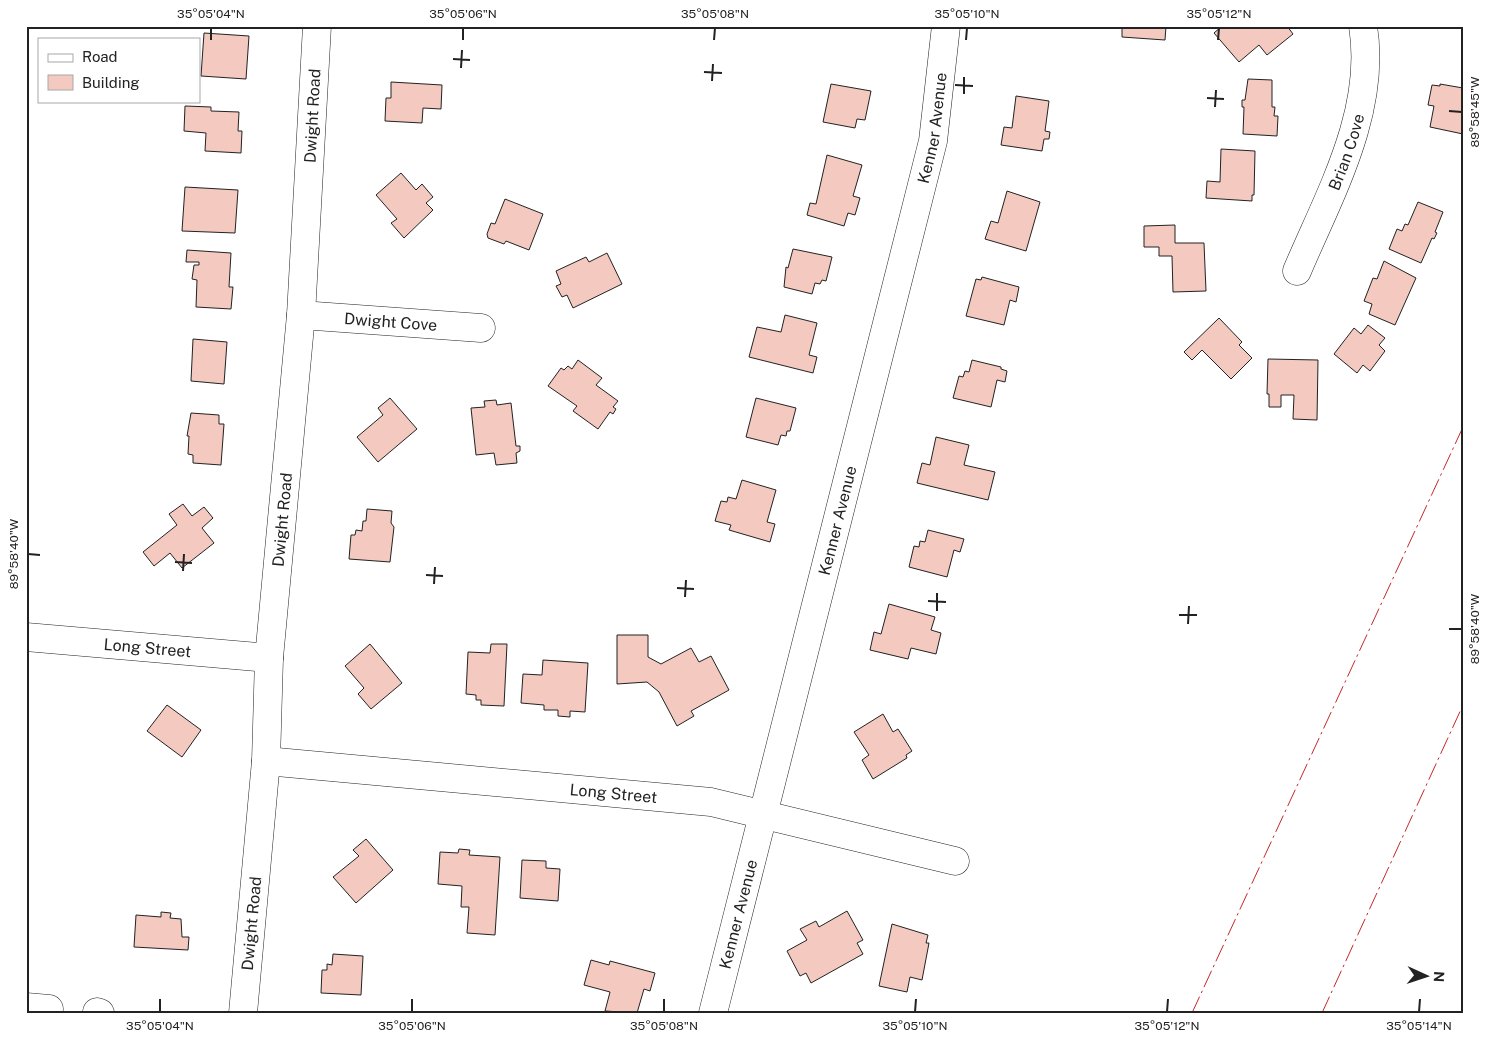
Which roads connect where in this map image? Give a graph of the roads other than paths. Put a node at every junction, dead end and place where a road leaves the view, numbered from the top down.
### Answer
1 (317, 26) edge
2 (946, 26) edge
3 (1363, 26) edge
4 (1297, 271) dead end
5 (301, 315) junction
6 (482, 328) dead end
7 (26, 637) edge
8 (269, 658) junction
9 (266, 761) junction
10 (763, 813) junction
11 (955, 861) dead end
12 (243, 1013) edge
13 (713, 1013) edge

1 - 5 street, Dwight Road
2 - 10 street, Kenner Avenue
3 - 4 street, Brian Cove
5 - 6 street, Dwight Cove
5 - 8 street, Dwight Road
7 - 8 street, Long Street
8 - 9 street, Dwight Road
9 - 10 street, Long Street
9 - 12 street, Dwight Road
10 - 11 street, Long Street
10 - 13 street, Kenner Avenue

